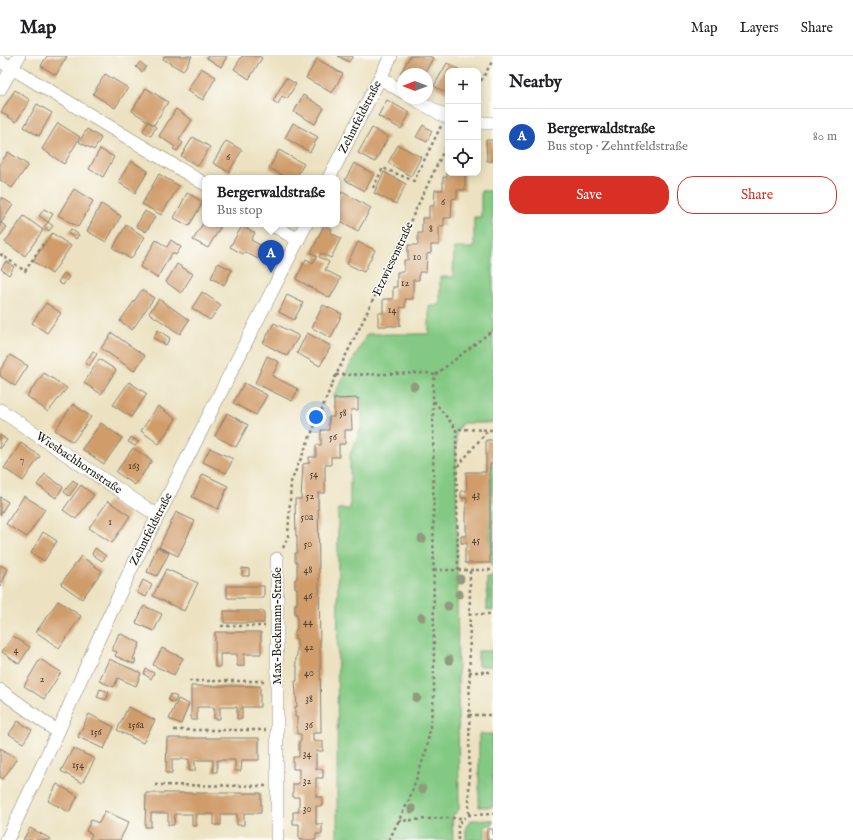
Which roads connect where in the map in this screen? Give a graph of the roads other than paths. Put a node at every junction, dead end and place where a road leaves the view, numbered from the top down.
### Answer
1 (20, 56) edge
2 (391, 56) edge
3 (0, 61) edge
4 (12, 68) junction
5 (380, 78) junction
6 (397, 88) edge
7 (0, 89) edge
8 (423, 104) edge
9 (445, 117) edge
10 (481, 123) edge
11 (493, 123) edge
12 (331, 175) edge
13 (202, 182) edge
14 (276, 227) edge
15 (304, 227) edge
16 (298, 240) junction
17 (0, 410) edge
18 (158, 516) junction
19 (277, 559) road end
20 (0, 690) edge
21 (58, 732) junction
22 (7, 840) edge
23 (277, 840) edge

1 - 4 street
2 - 5 street, Zehntfeldstraße
3 - 4 street
4 - 7 street
4 - 13 street
5 - 6 street
5 - 12 street, Zehntfeldstraße
8 - 9 street
10 - 11 street
14 - 16 street
15 - 16 street, Zehntfeldstraße
16 - 18 street, Zehntfeldstraße
17 - 18 street, Wiesbachhornstraße
18 - 21 street, Zehntfeldstraße
19 - 23 street, Max-Beckmann-Straße
20 - 21 street
21 - 22 street, Zehntfeldstraße

